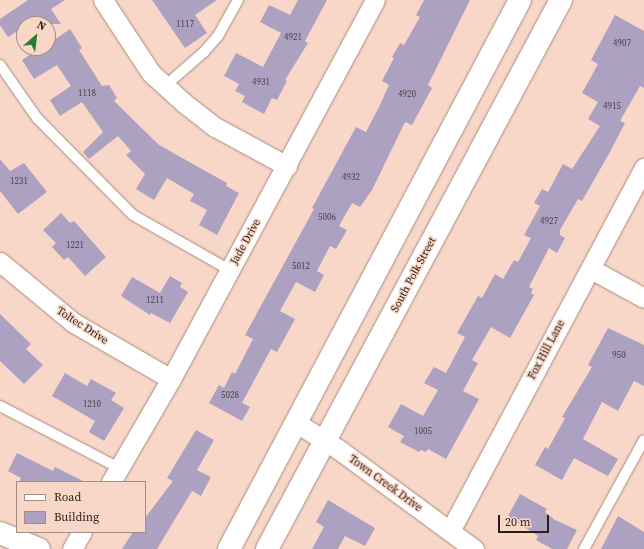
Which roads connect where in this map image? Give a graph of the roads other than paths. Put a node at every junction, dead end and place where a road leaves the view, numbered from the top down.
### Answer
1 (102, 0) edge
2 (238, 0) edge
3 (375, 0) edge
4 (520, 0) edge
5 (561, 0) edge
6 (0, 65) edge
7 (165, 86) junction
8 (287, 166) junction
9 (644, 168) edge
10 (0, 262) edge
11 (591, 269) junction
12 (230, 270) junction
13 (644, 298) edge
14 (171, 379) junction
15 (0, 406) edge
16 (295, 422) junction
17 (325, 442) junction
18 (643, 444) edge
19 (115, 475) edge
20 (450, 531) junction
21 (0, 533) edge
22 (81, 533) edge
23 (39, 549) edge
24 (72, 549) edge
25 (229, 549) edge
26 (267, 549) edge
27 (474, 549) edge
28 (584, 549) edge

1 - 7 street
2 - 7 lane
3 - 8 street, Jade Drive
4 - 16 main road
5 - 17 main road, South Polk Street
6 - 12 lane
7 - 8 street
8 - 12 street, Jade Drive
9 - 11 street, Fox Hill Lane
10 - 14 street, Toltec Drive
11 - 13 street
11 - 20 street, Fox Hill Lane
12 - 14 street, Jade Drive
14 - 19 street, Jade Drive
15 - 19 lane
16 - 17 street, Town Creek Drive
16 - 25 main road
17 - 20 street, Town Creek Drive
17 - 26 main road, South Polk Street
18 - 28 lane
20 - 27 street, Town Creek Drive
21 - 23 main road
22 - 24 street

